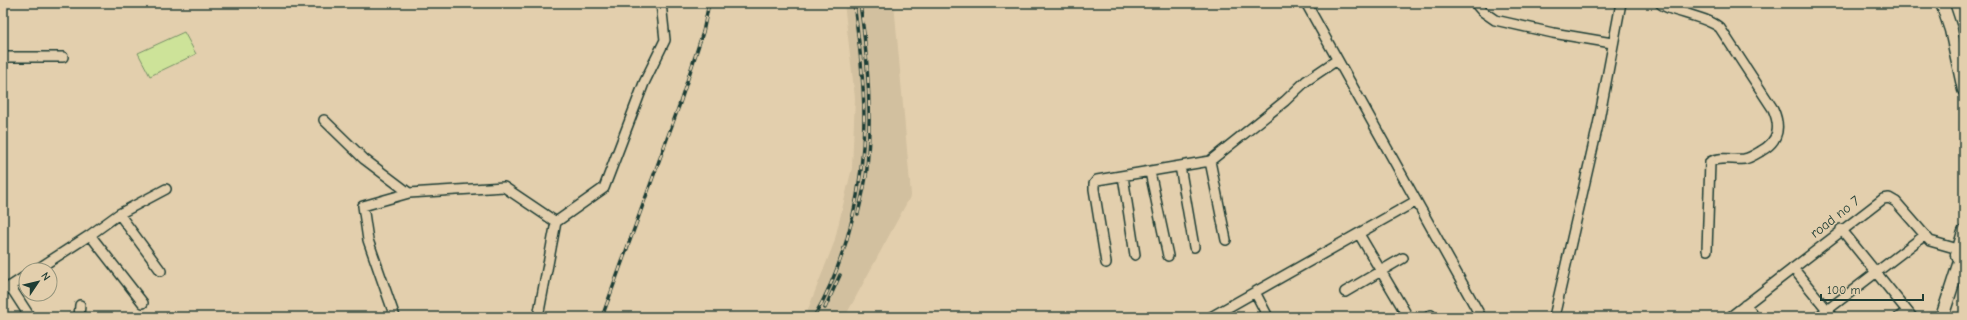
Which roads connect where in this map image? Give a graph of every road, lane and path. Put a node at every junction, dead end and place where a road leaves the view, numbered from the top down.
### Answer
1 (661, 3) edge
2 (1306, 3) edge
3 (1475, 3) edge
4 (1621, 3) edge
5 (1660, 3) edge
6 (1942, 3) edge
7 (1612, 43) junction
8 (3, 57) edge
9 (63, 57) dead end
10 (1337, 60) junction
11 (1964, 90) edge
12 (324, 120) dead end
13 (1210, 161) junction
14 (1180, 166) junction
15 (1150, 172) junction
16 (1123, 176) junction
17 (166, 189) dead end
18 (409, 193) junction
19 (1416, 201) junction
20 (119, 214) junction
21 (556, 222) junction
22 (1841, 230) junction
23 (1359, 234) junction
24 (90, 235) junction
25 (1925, 235) junction
26 (1226, 240) dead end
27 (1962, 243) edge
28 (1194, 247) dead end
29 (1707, 250) dead end
30 (1135, 255) dead end
31 (1168, 256) dead end
32 (1403, 258) dead end
33 (48, 262) edge
34 (1106, 263) dead end
35 (1793, 268) junction
36 (161, 271) dead end
37 (1381, 271) junction
38 (1876, 272) junction
39 (18, 281) edge
40 (7, 288) edge
41 (1256, 292) junction
42 (1345, 292) dead end
43 (143, 303) dead end
44 (80, 305) dead end
45 (1745, 305) junction
46 (1830, 313) edge
47 (1910, 314) edge
48 (29, 317) edge
49 (79, 317) edge
50 (395, 317) edge
51 (538, 317) edge
52 (1211, 317) edge
53 (1268, 317) edge
54 (1408, 317) edge
55 (1481, 317) edge
56 (1554, 317) edge
57 (1730, 317) edge
58 (1755, 317) edge
59 (1818, 317) edge
60 (1898, 317) edge
61 (1942, 317) edge

1 - 21 street
2 - 10 street
3 - 7 street
4 - 7 street
5 - 29 street
6 - 11 main road
7 - 56 street
8 - 9 street
10 - 13 street
10 - 19 street
12 - 18 street
13 - 14 street
13 - 26 street
14 - 15 street
14 - 28 street
15 - 16 street
15 - 31 street
16 - 30 street
16 - 34 street
17 - 20 street
18 - 21 street
18 - 50 street
19 - 23 street
19 - 55 street
20 - 24 street
20 - 36 street
21 - 51 street
22 - 25 street, road no 7
22 - 35 street, road no 7
22 - 38 street
23 - 37 street
23 - 41 street
24 - 33 street
24 - 43 street
25 - 27 street, road no 7
25 - 38 street
27 - 61 main road
32 - 37 street
35 - 45 street, road no 7
35 - 46 street
37 - 42 street
37 - 54 street
38 - 46 street
38 - 47 street
39 - 40 street
40 - 48 street
41 - 52 street
41 - 53 street
44 - 49 street
45 - 57 street, road no 7
45 - 58 street
46 - 59 street
47 - 60 street

